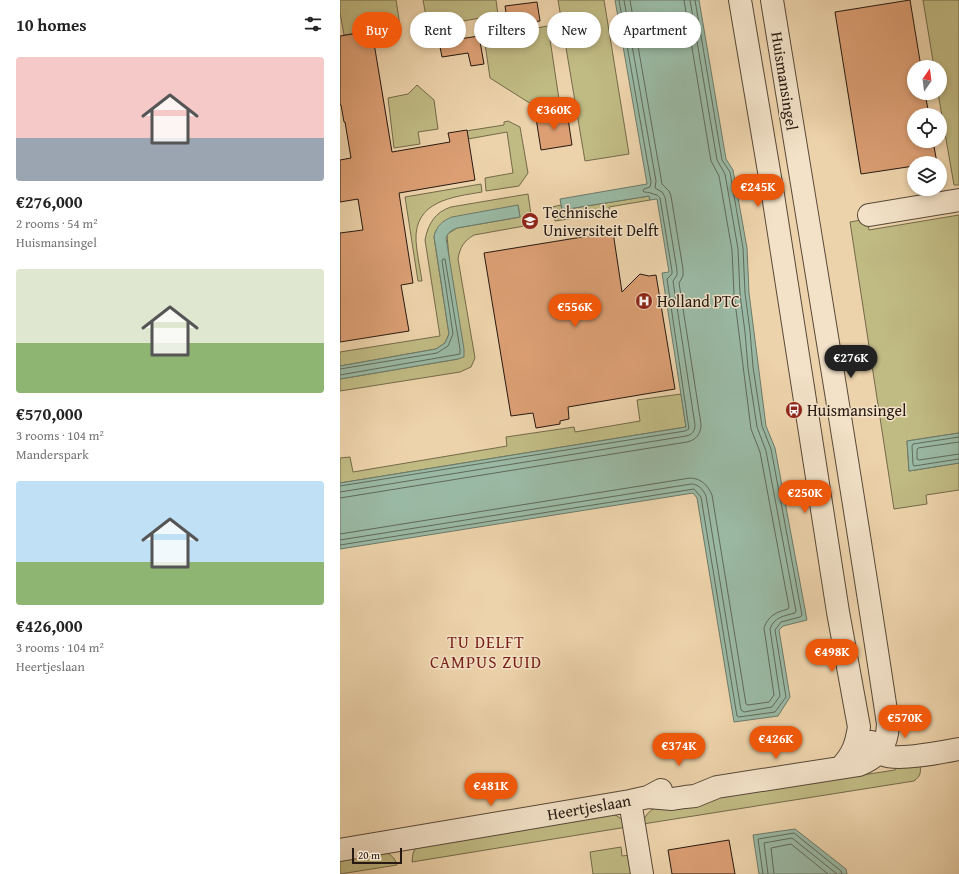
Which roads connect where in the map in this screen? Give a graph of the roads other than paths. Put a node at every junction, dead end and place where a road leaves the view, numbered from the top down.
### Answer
1 (740, 0) edge
2 (772, 0) edge
3 (959, 200) edge
4 (869, 215) dead end
5 (859, 727) junction
6 (959, 749) edge
7 (880, 753) junction
8 (841, 767) junction
9 (639, 799) junction
10 (340, 850) edge
11 (642, 874) edge

1 - 5 street, Huismansingel
2 - 7 street, Huismansingel
3 - 4 street
5 - 7 street
5 - 8 street
6 - 7 street
7 - 8 street, Heertjeslaan
8 - 9 street, Heertjeslaan
9 - 10 street, Heertjeslaan
9 - 11 street

